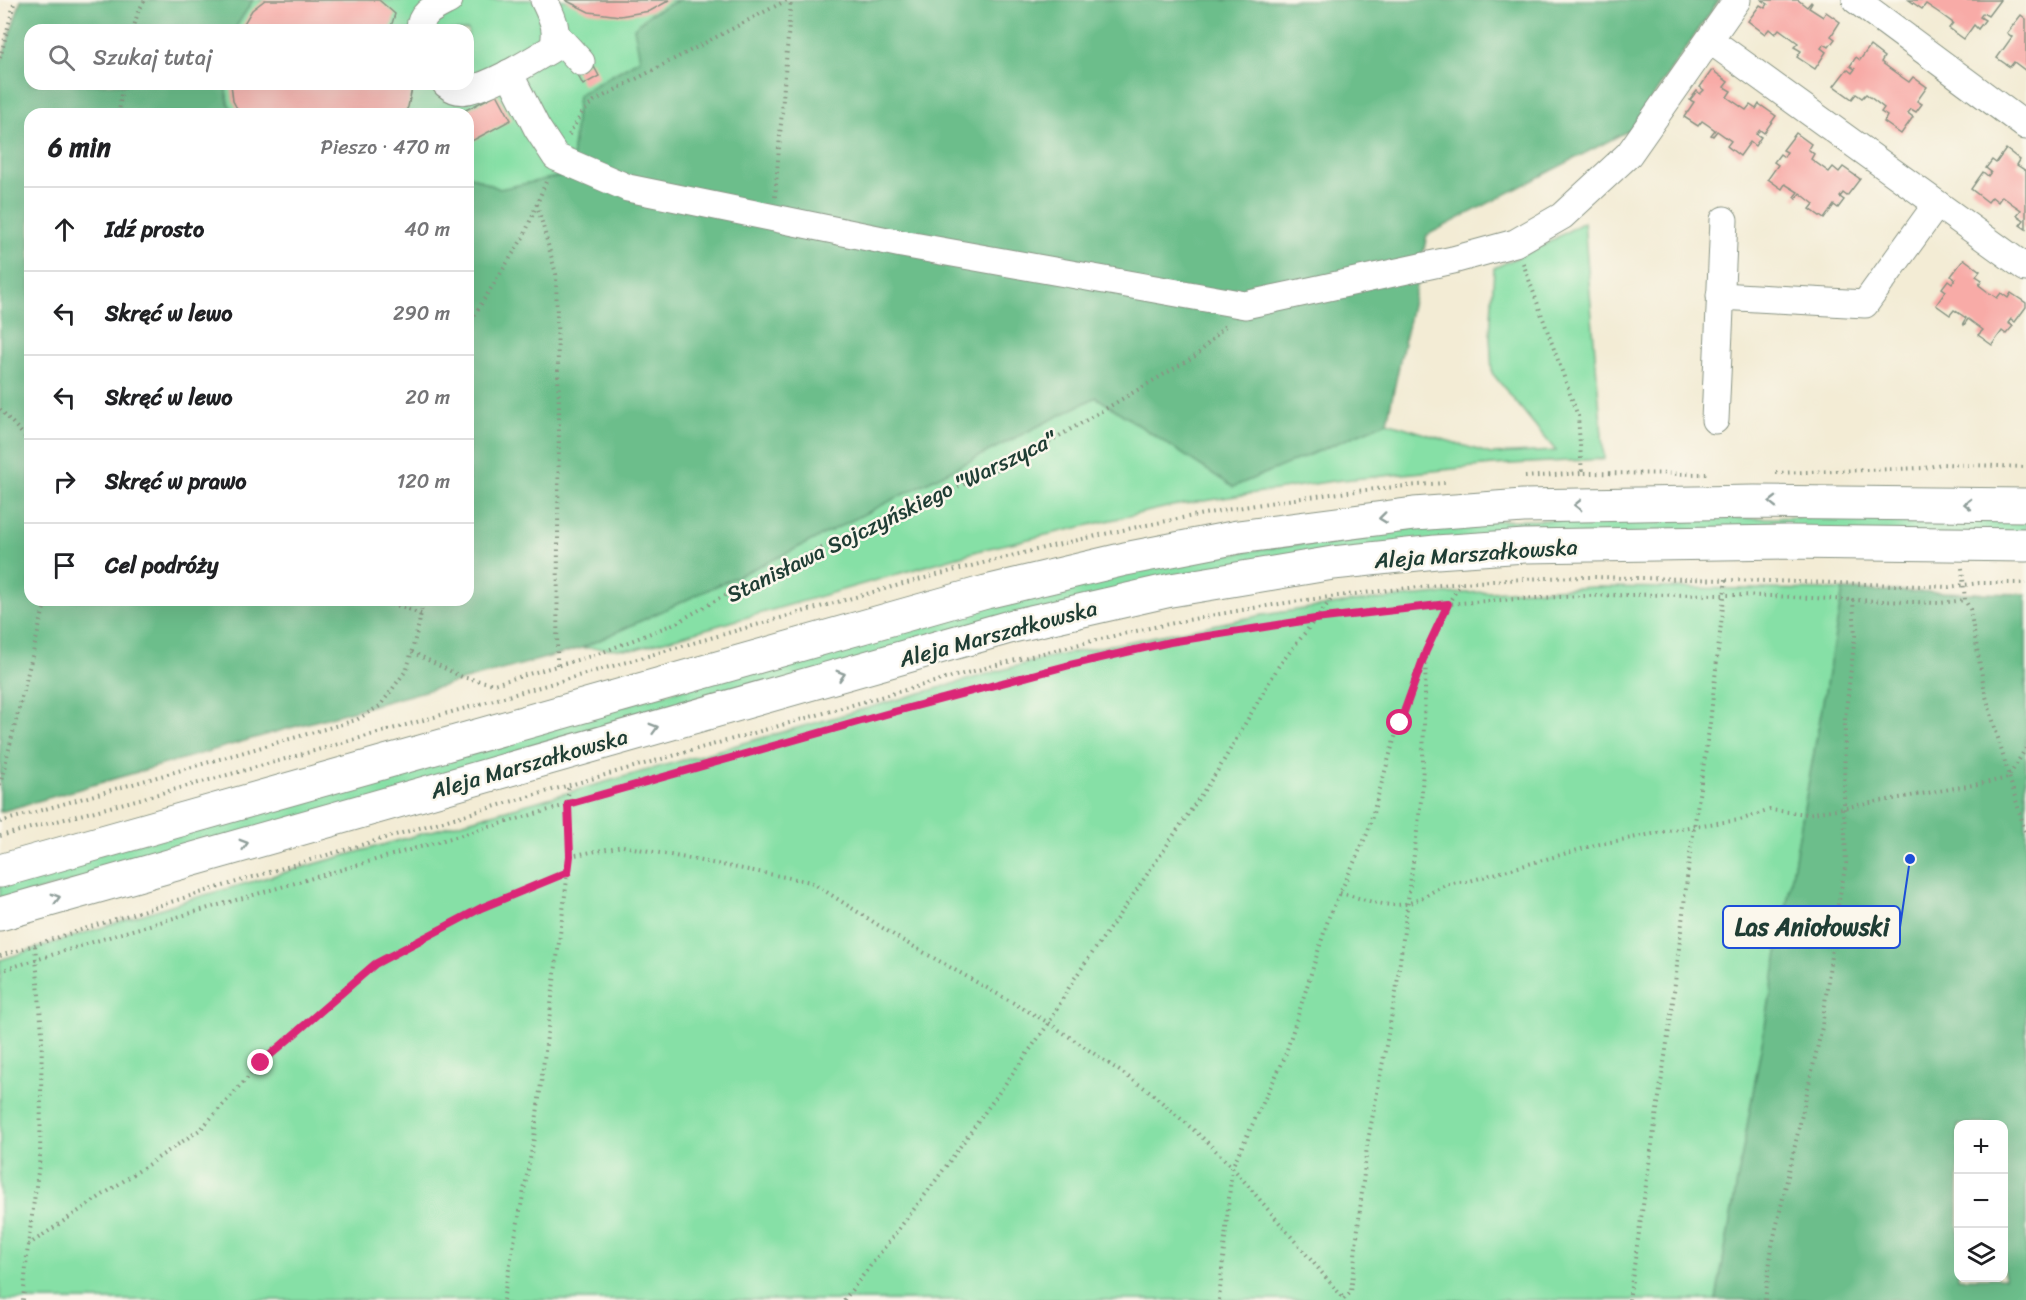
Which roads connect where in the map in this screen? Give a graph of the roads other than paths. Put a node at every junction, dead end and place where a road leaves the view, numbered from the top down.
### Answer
1 (449, 0) edge
2 (544, 0) edge
3 (1737, 0) edge
4 (1856, 0) edge
5 (420, 24) edge
6 (557, 36) junction
7 (1721, 48) dead end
8 (581, 62) dead end
9 (509, 73) junction
10 (474, 88) edge
11 (2026, 126) edge
12 (1937, 204) junction
13 (1724, 220) dead end
14 (2026, 268) edge
15 (1720, 297) junction
16 (1715, 420) dead end
17 (2026, 505) edge
18 (2026, 545) edge
19 (0, 871) edge
20 (0, 914) edge

1 - 5 lane
2 - 6 lane
3 - 9 lane
4 - 11 lane
6 - 8 lane
6 - 9 lane
7 - 12 lane
9 - 10 lane
12 - 14 lane
12 - 15 lane
13 - 15 lane
15 - 16 lane
17 -> 19 main road, Aleja Marszałkowska
20 -> 18 main road, Aleja Marszałkowska

